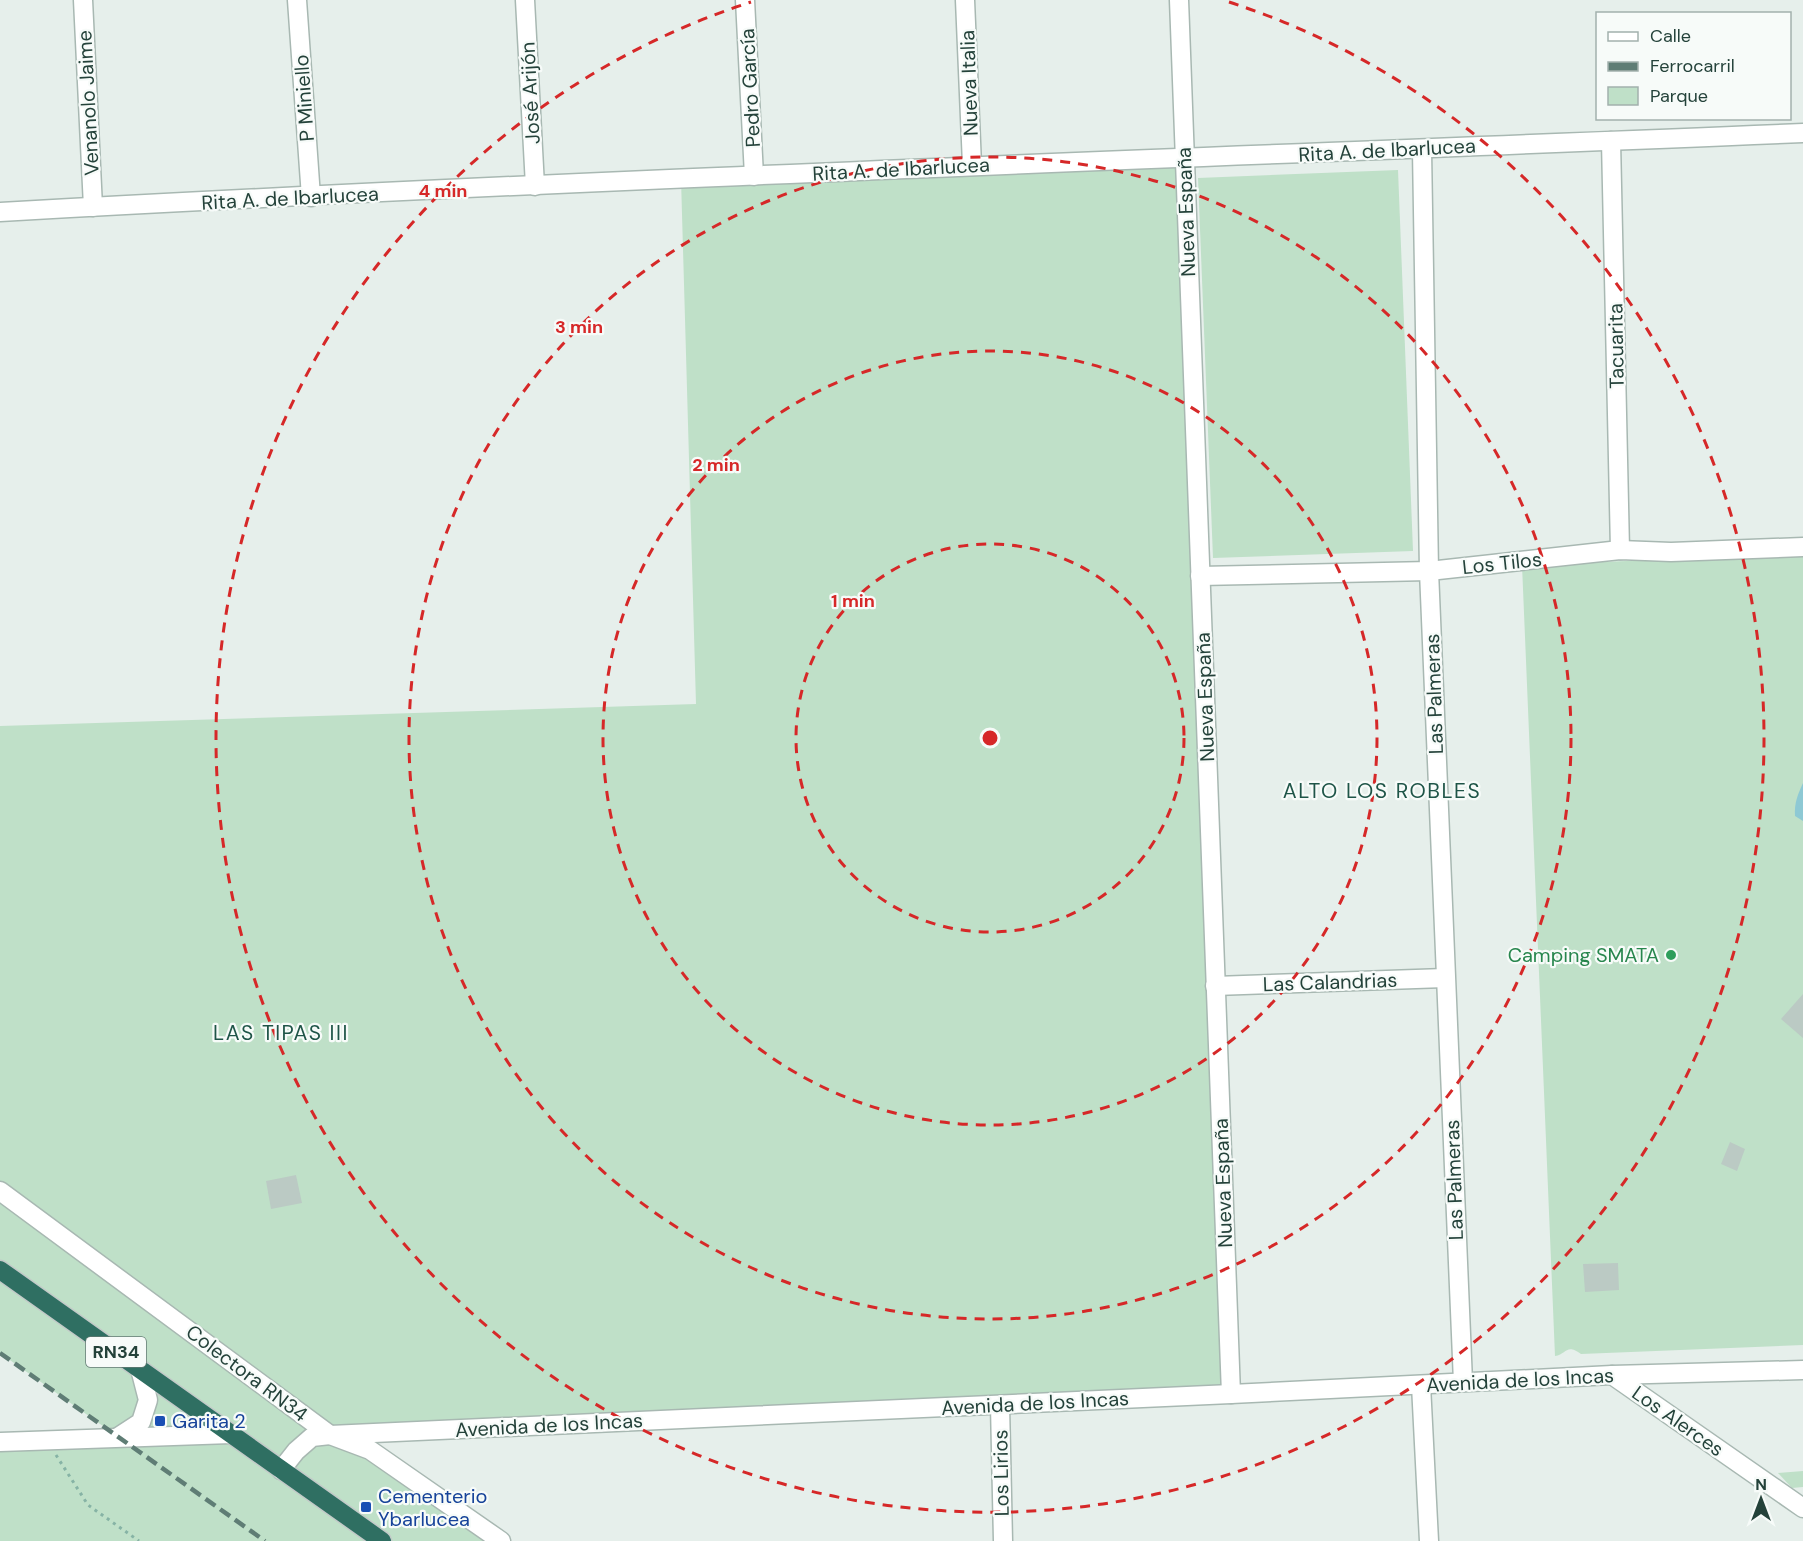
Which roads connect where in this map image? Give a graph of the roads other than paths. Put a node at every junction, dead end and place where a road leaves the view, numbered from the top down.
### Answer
1 (83, 0) edge
2 (297, 0) edge
3 (525, 0) edge
4 (746, 0) edge
5 (965, 0) edge
6 (1179, 0) edge
7 (1803, 133) edge
8 (1611, 141) junction
9 (1422, 150) junction
10 (1184, 159) junction
11 (972, 165) junction
12 (754, 176) junction
13 (535, 186) junction
14 (311, 196) junction
15 (93, 207) junction
16 (0, 212) edge
17 (1803, 547) edge
18 (1620, 550) junction
19 (1430, 571) junction
20 (1200, 576) junction
21 (1445, 978) junction
22 (1215, 987) junction
23 (0, 1191) edge
24 (0, 1269) edge
25 (140, 1369) junction
26 (1803, 1370) edge
27 (1612, 1375) junction
28 (1462, 1382) junction
29 (1421, 1384) junction
30 (1231, 1394) junction
31 (1000, 1405) junction
32 (231, 1434) junction
33 (330, 1435) junction
34 (118, 1437) junction
35 (0, 1442) edge
36 (281, 1470) junction
37 (1803, 1509) edge
38 (382, 1541) edge
39 (501, 1541) edge
40 (1003, 1541) edge
41 (1429, 1541) edge

1 - 15 street, Venanolo Jaime
2 - 14 street, P Miniello
3 - 13 street, José Arijón
4 - 12 street, Pedro García
5 - 11 street, Nueva Italia
6 - 10 street, Nueva España
7 - 8 street, Rita A. de Ibarlucea
8 - 9 street, Rita A. de Ibarlucea
8 - 18 street, Tacuarita
9 - 10 street, Rita A. de Ibarlucea
9 - 19 street, Las Palmeras
10 - 11 street, Rita A. de Ibarlucea
10 - 20 street, Nueva España
11 - 12 street, Rita A. de Ibarlucea
12 - 13 street, Rita A. de Ibarlucea
13 - 14 street, Rita A. de Ibarlucea
14 - 15 street, Rita A. de Ibarlucea
15 - 16 street, Rita A. de Ibarlucea
17 - 18 street, Los Tilos
18 - 19 street, Los Tilos
19 - 20 street, Los Tilos
19 - 21 street, Las Palmeras
20 - 22 street, Nueva España
21 - 22 street, Las Calandrias
21 - 28 street, Las Palmeras
22 - 30 street, Nueva España
23 - 33 street, Colectora RN34
24 - 25 highway, RN34
25 - 32 highway, RN34
25 - 34 street
26 - 27 street, Avenida de los Incas
27 - 28 street, Avenida de los Incas
27 - 37 street, Los Alerces
28 - 29 street, Avenida de los Incas
29 - 30 street, Avenida de los Incas
29 - 41 street
30 - 31 street, Avenida de los Incas
31 - 33 street, Avenida de los Incas
31 - 40 street, Los Lirios
32 - 34 street
32 - 36 highway, RN34
33 - 36 street, Avenida de los Incas
33 - 39 street, Colectora RN34
34 - 35 street
36 - 38 highway, RN34

